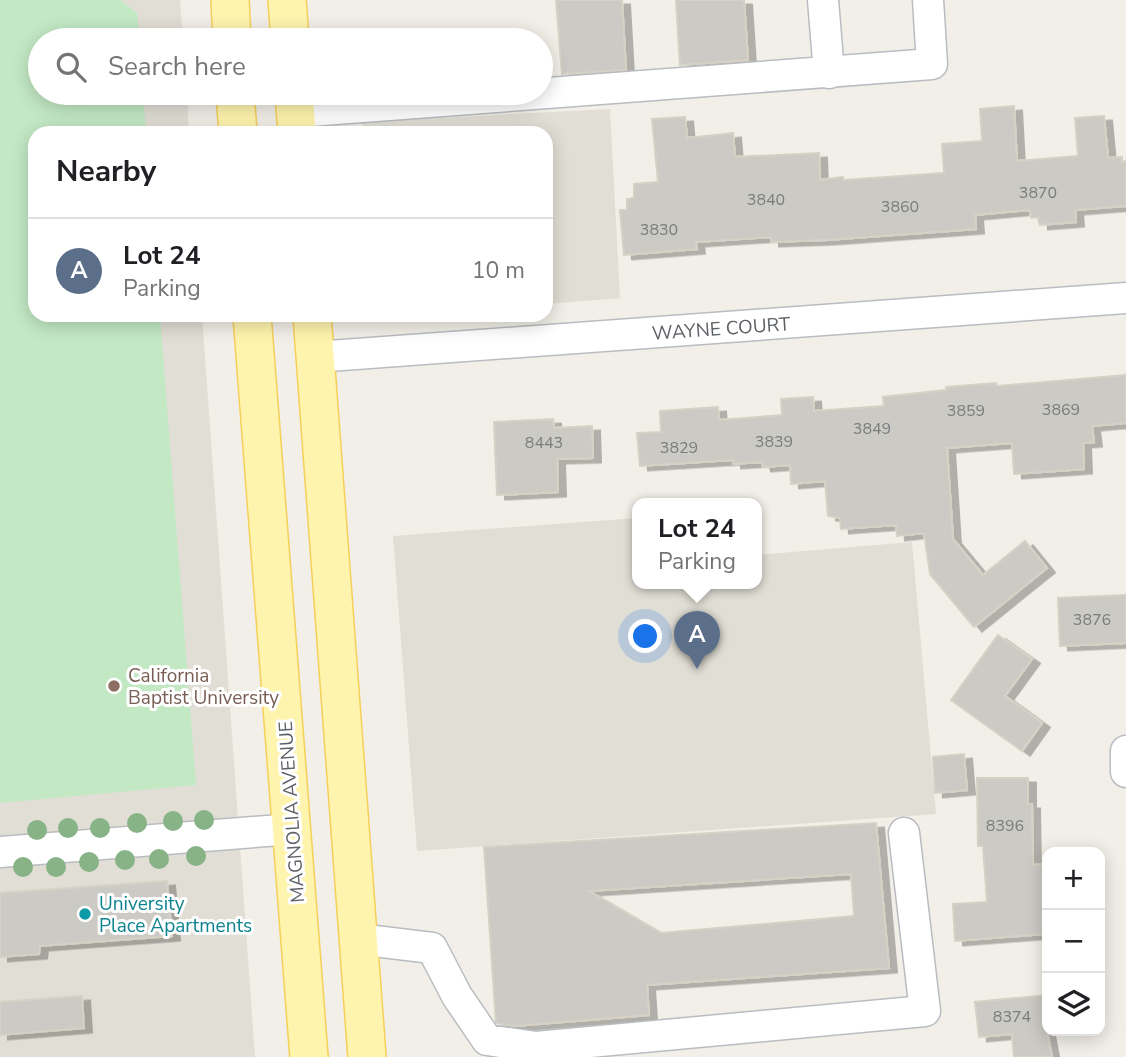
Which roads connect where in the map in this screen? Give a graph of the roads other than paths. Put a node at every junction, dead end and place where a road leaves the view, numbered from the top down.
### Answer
1 (230, 0) edge
2 (287, 0) edge
3 (823, 0) edge
4 (928, 0) edge
5 (231, 28) edge
6 (289, 28) edge
7 (829, 73) junction
8 (553, 94) edge
9 (237, 105) edge
10 (403, 105) edge
11 (296, 113) edge
12 (238, 126) edge
13 (1126, 298) edge
14 (253, 322) edge
15 (313, 322) edge
16 (315, 356) junction
17 (256, 364) junction
18 (293, 829) junction
19 (904, 833) dead end
20 (0, 852) edge
21 (358, 939) junction
22 (309, 1057) edge
23 (367, 1057) edge

1 - 5 main road
2 - 6 main road
3 - 7 street
4 - 7 street
7 - 8 street
9 - 12 main road
10 - 11 street
13 - 16 street, WAYNE COURT
14 - 17 main road, MAGNOLIA AVENUE
15 - 16 main road
16 - 17 main road
16 - 21 main road
17 - 18 main road, MAGNOLIA AVENUE
18 - 20 street
18 - 22 main road, MAGNOLIA AVENUE
19 - 21 street
21 - 23 main road

